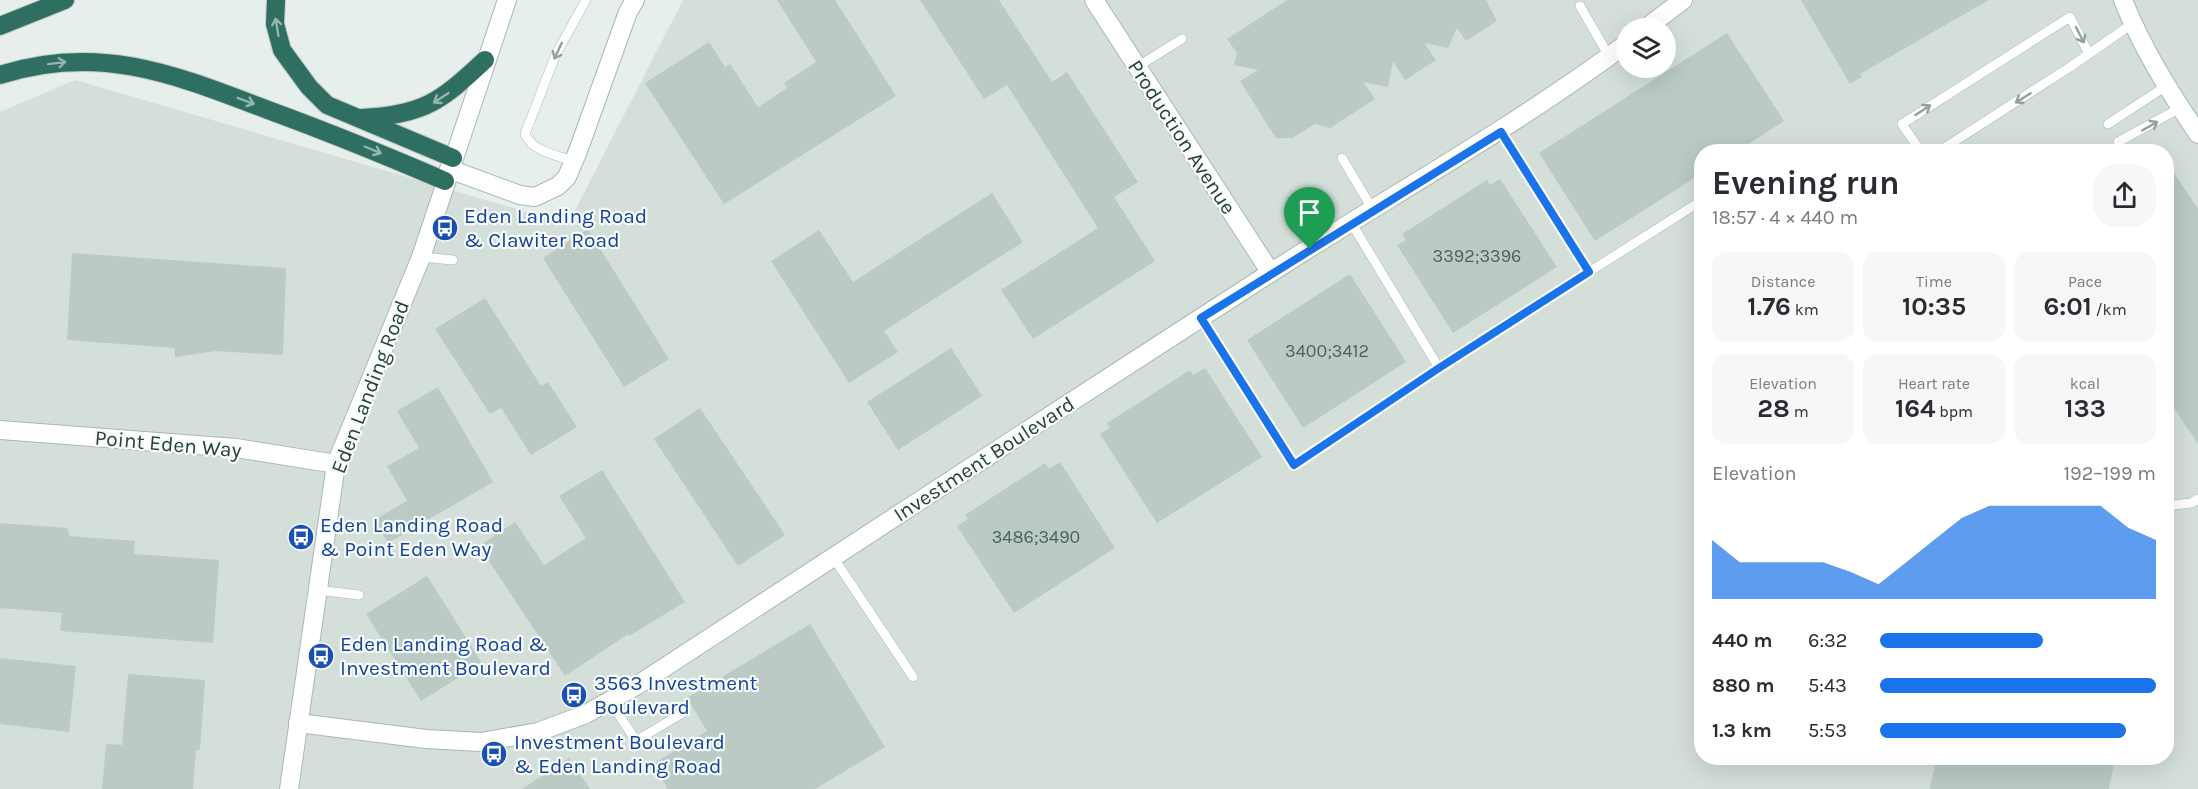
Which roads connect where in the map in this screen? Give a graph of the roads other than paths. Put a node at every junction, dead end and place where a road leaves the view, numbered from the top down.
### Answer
1 (65, 0) edge
2 (276, 0) edge
3 (507, 0) edge
4 (586, 0) edge
5 (635, 0) edge
6 (1094, 0) edge
7 (1683, 0) edge
8 (2123, 0) edge
9 (1580, 6) dead end
10 (1659, 18) edge
11 (2132, 24) junction
12 (0, 26) edge
13 (1182, 39) dead end
14 (1616, 51) edge
15 (2089, 54) junction
16 (1609, 56) junction
17 (485, 60) junction
18 (1137, 67) junction
19 (0, 75) edge
20 (2166, 86) junction
21 (2180, 108) junction
22 (357, 118) junction
23 (2108, 124) dead end
24 (1501, 132) junction
25 (2198, 134) edge
26 (2118, 142) dead end
27 (1916, 144) edge
28 (1950, 144) edge
29 (1342, 158) dead end
30 (573, 161) junction
31 (449, 169) junction
32 (1694, 205) edge
33 (1373, 211) junction
34 (1352, 224) junction
35 (421, 257) junction
36 (453, 260) dead end
37 (1589, 272) junction
38 (1271, 273) junction
39 (1201, 318) junction
40 (1439, 368) junction
41 (0, 430) edge
42 (336, 464) junction
43 (2198, 499) edge
44 (2174, 505) edge
45 (833, 557) junction
46 (317, 590) junction
47 (359, 595) dead end
48 (913, 677) dead end
49 (610, 701) junction
50 (684, 711) dead end
51 (298, 723) junction
52 (289, 789) edge

1 - 12 highway
22 -> 2 highway
3 - 17 street, Eden Landing Road
4 -> 30 lane
5 - 30 street
6 - 18 street, Production Avenue
7 - 10 street
8 - 11 street
9 - 16 lane
11 - 15 lane
11 - 20 street
13 - 18 lane
14 - 16 street, Investment Boulevard
27 -> 15 lane
15 -> 28 lane
16 - 24 street, Investment Boulevard
17 -> 22 highway
17 - 31 street, Eden Landing Road
18 - 38 street, Production Avenue
19 -> 31 highway
20 - 21 street
20 - 23 lane
21 - 25 street
26 -> 21 lane
22 - 31 highway
24 - 33 street, Investment Boulevard
24 - 37 lane
29 - 33 lane
30 - 31 street
31 - 35 street, Eden Landing Road
32 - 37 lane
33 - 34 street, Investment Boulevard
34 - 38 street, Investment Boulevard
34 - 40 lane
35 - 36 lane
35 - 42 street, Eden Landing Road
37 - 40 lane
38 - 39 street, Investment Boulevard
39 - 40 lane
39 - 45 street, Investment Boulevard
41 - 42 street, Point Eden Way
42 - 46 street, Eden Landing Road
43 - 44 lane
45 - 48 lane
45 - 49 street, Investment Boulevard
46 - 47 lane
46 - 51 street, Eden Landing Road
49 - 50 lane
49 - 51 street, Investment Boulevard
51 - 52 street, Eden Landing Road

